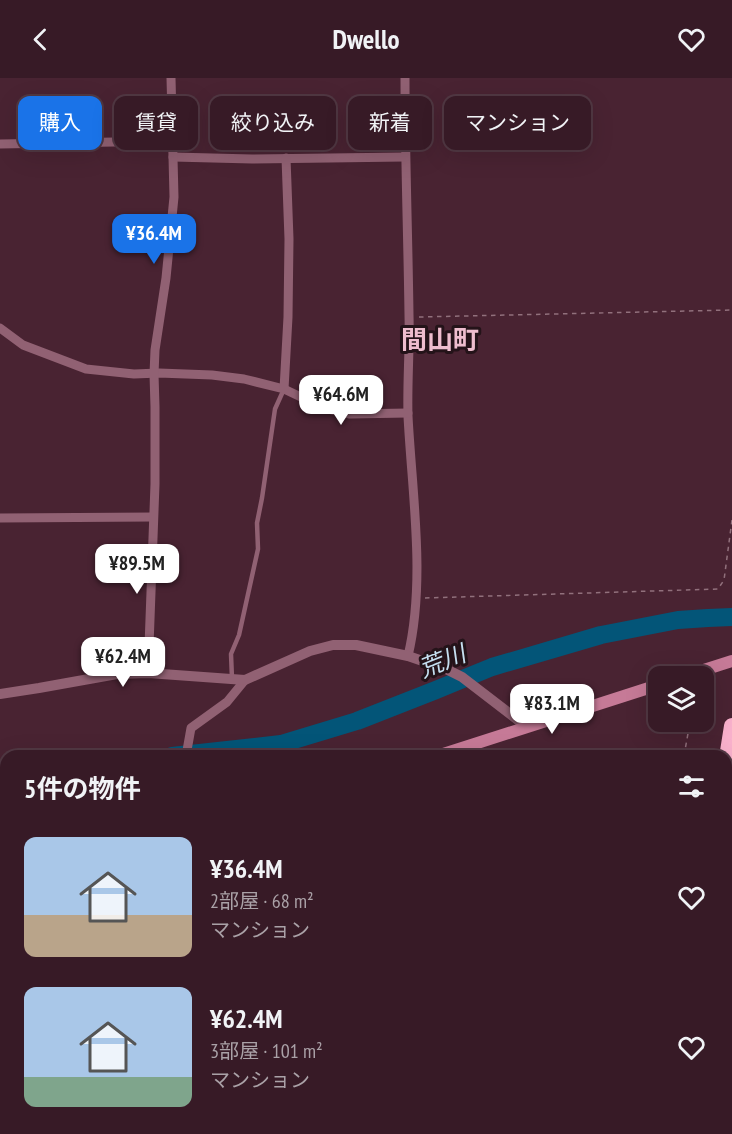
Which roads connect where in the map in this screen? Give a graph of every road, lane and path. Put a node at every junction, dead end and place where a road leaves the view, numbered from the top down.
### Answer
1 (171, 78) edge
2 (405, 78) edge
3 (171, 96) edge
4 (114, 142) edge
5 (0, 144) edge
6 (173, 150) edge
7 (173, 157) junction
8 (405, 157) junction
9 (286, 158) junction
10 (732, 310) edge
11 (410, 317) junction
12 (0, 328) edge
13 (154, 374) junction
14 (284, 389) junction
15 (408, 413) junction
16 (153, 517) junction
17 (0, 518) edge
18 (732, 520) edge
19 (416, 599) junction
20 (408, 656) junction
21 (732, 661) edge
22 (714, 667) edge
23 (148, 673) junction
24 (232, 680) junction
25 (245, 680) junction
26 (648, 688) edge
27 (0, 694) edge
28 (732, 726) edge
29 (527, 727) junction
30 (688, 732) edge
31 (187, 750) edge
32 (456, 750) edge
33 (685, 750) edge
34 (728, 750) edge

1 - 3 street
2 - 8 street
4 - 5 street
6 - 7 street
7 - 9 street
7 - 13 street
8 - 9 street
8 - 11 street
9 - 14 street
10 - 11 path
11 - 15 street
12 - 13 street
13 - 14 street
13 - 16 street
14 - 15 street
14 - 24 lane
15 - 19 street
16 - 17 street
16 - 23 street
18 - 19 path
19 - 20 street
20 - 25 street
20 - 29 street
21 - 22 main road
23 - 24 street
23 - 27 street
24 - 25 street
25 - 31 street
26 - 29 main road
28 - 34 highway
29 - 32 main road
30 - 33 path

